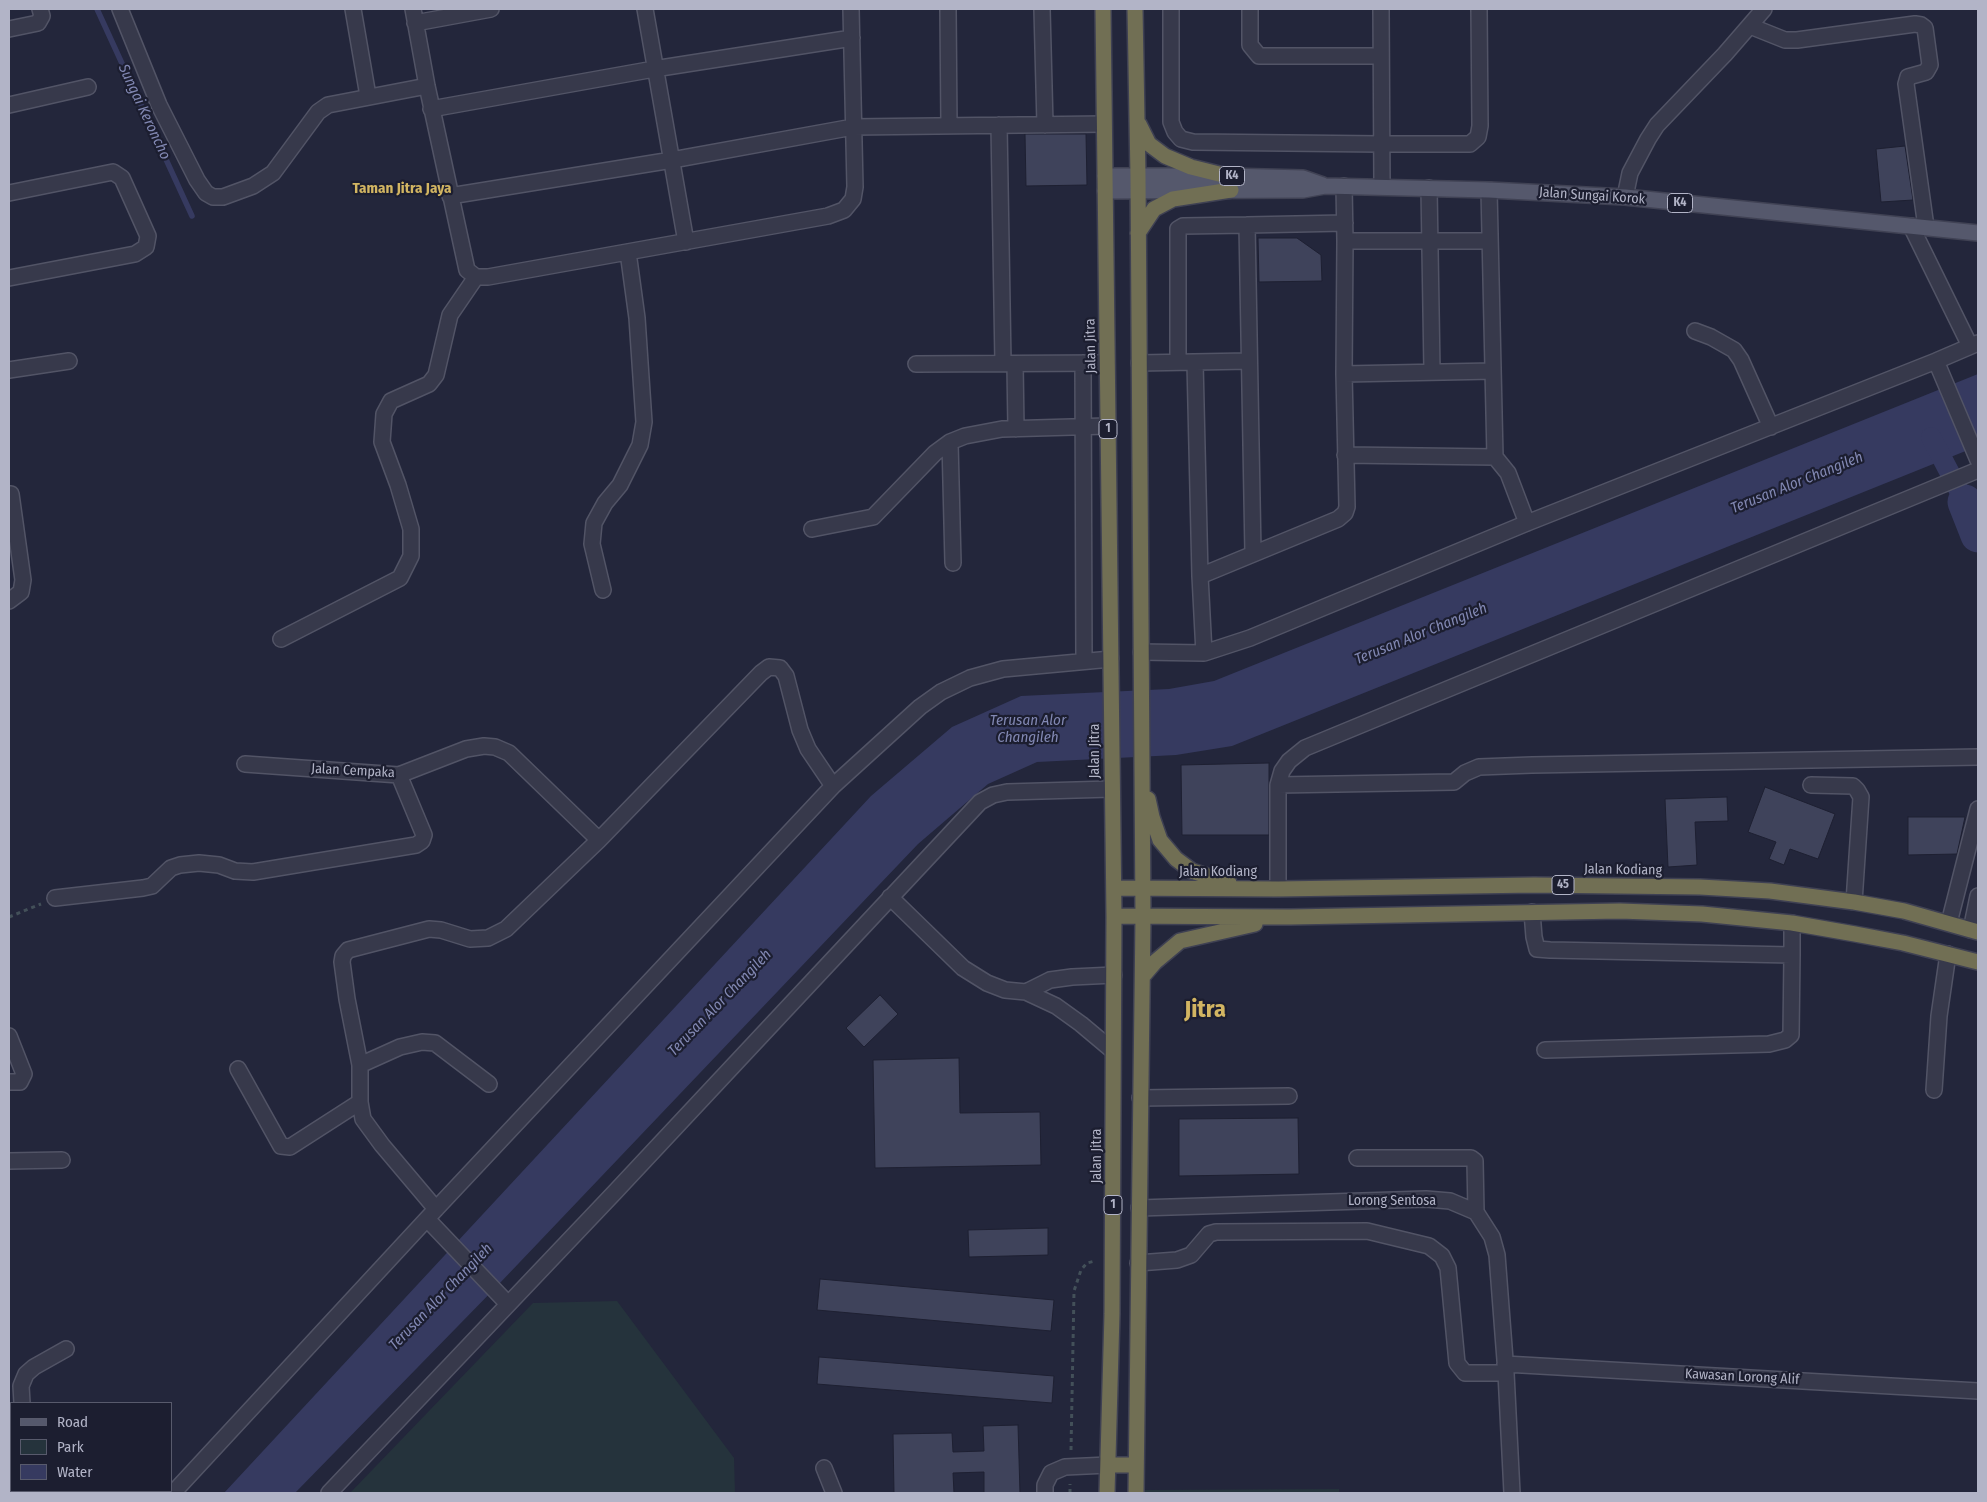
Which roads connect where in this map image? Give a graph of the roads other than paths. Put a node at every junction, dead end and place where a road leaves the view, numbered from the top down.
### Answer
1 (40, 9) edge
2 (120, 9) edge
3 (353, 9) edge
4 (491, 9) edge
5 (645, 9) edge
6 (851, 9) edge
7 (948, 9) edge
8 (1042, 9) edge
9 (1103, 9) edge
10 (1135, 9) edge
11 (1171, 9) edge
12 (1250, 9) edge
13 (1381, 9) edge
14 (1480, 9) edge
15 (1764, 9) edge
16 (414, 16) edge
17 (1750, 26) junction
18 (9, 29) edge
19 (852, 38) junction
20 (1381, 56) junction
21 (654, 69) junction
22 (426, 86) junction
23 (88, 87) dead end
24 (368, 96) junction
25 (9, 104) edge
26 (432, 109) junction
27 (1138, 120) junction
28 (1104, 124) junction
29 (999, 125) junction
30 (1044, 125) junction
31 (949, 126) junction
32 (853, 127) junction
33 (1380, 144) junction
34 (672, 160) junction
35 (1138, 183) junction
36 (1229, 183) junction
37 (1105, 184) junction
38 (1344, 186) junction
39 (1382, 186) junction
40 (1428, 188) junction
41 (1488, 190) junction
42 (9, 193) edge
43 (450, 196) junction
44 (1625, 197) junction
45 (1345, 223) junction
46 (1247, 225) junction
47 (1918, 227) junction
48 (1138, 233) junction
49 (1978, 233) edge
50 (1345, 241) junction
51 (1489, 241) junction
52 (686, 242) junction
53 (1430, 242) junction
54 (628, 252) junction
55 (476, 277) junction
56 (9, 278) edge
57 (1695, 331) dead end
58 (1974, 344) edge
59 (69, 361) dead end
60 (1249, 361) junction
61 (1936, 361) junction
62 (1178, 362) junction
63 (1195, 362) junction
64 (1084, 363) junction
65 (1139, 363) junction
66 (916, 364) dead end
67 (1009, 364) junction
68 (1107, 364) junction
69 (9, 370) edge
70 (1432, 371) junction
71 (1493, 371) junction
72 (1344, 374) junction
73 (1082, 426) junction
74 (1108, 426) junction
75 (1771, 427) junction
76 (1016, 428) junction
77 (950, 442) junction
78 (1345, 455) junction
79 (1495, 457) junction
80 (1974, 465) edge
81 (11, 494) dead end
82 (1527, 523) junction
83 (812, 529) dead end
84 (1253, 553) junction
85 (952, 563) dead end
86 (1200, 576) junction
87 (603, 590) dead end
88 (9, 600) edge
89 (281, 639) dead end
90 (1204, 653) junction
91 (1141, 659) junction
92 (1084, 661) junction
93 (1111, 663) junction
94 (1978, 757) edge
95 (245, 764) dead end
96 (1142, 769) junction
97 (399, 775) junction
98 (1278, 785) junction
99 (833, 786) junction
100 (1811, 786) dead end
101 (1111, 789) junction
102 (1978, 809) edge
103 (599, 840) junction
104 (1114, 888) junction
105 (1143, 888) junction
106 (1254, 889) junction
107 (1278, 889) junction
108 (1978, 896) edge
109 (890, 897) junction
110 (54, 898) road end
111 (1854, 902) junction
112 (1532, 912) junction
113 (1114, 916) junction
114 (1143, 917) junction
115 (1290, 917) junction
116 (1792, 923) junction
117 (1949, 924) junction
118 (1975, 931) edge
119 (1948, 954) junction
120 (1792, 955) junction
121 (1978, 962) edge
122 (1114, 975) junction
123 (1143, 976) junction
124 (1026, 992) junction
125 (9, 1036) edge
126 (1112, 1050) junction
127 (1545, 1050) dead end
128 (360, 1065) junction
129 (238, 1069) dead end
130 (14, 1082) edge
131 (489, 1084) dead end
132 (1934, 1090) dead end
133 (1289, 1096) dead end
134 (1140, 1098) junction
135 (360, 1102) junction
136 (1357, 1158) dead end
137 (62, 1160) dead end
138 (9, 1161) edge
139 (1140, 1208) junction
140 (1476, 1212) junction
141 (432, 1214) junction
142 (1138, 1263) junction
143 (508, 1304) junction
144 (66, 1349) dead end
145 (1506, 1368) junction
146 (1978, 1391) edge
147 (22, 1402) edge
148 (1108, 1464) junction
149 (1136, 1465) junction
150 (824, 1468) dead end
151 (173, 1493) edge
152 (329, 1493) edge
153 (834, 1493) edge
154 (1045, 1493) edge
155 (1107, 1493) edge
156 (1136, 1493) edge
157 (1512, 1493) edge

1 - 18 street
2 - 24 street
3 - 24 street
4 - 16 street
5 - 21 street
6 - 19 street
7 - 31 street
8 - 30 street
9 - 28 highway, Jalan Jitra / 1
10 - 27 highway, 1
11 - 33 street
12 - 20 street
13 - 20 street
14 - 33 street
15 - 17 street
16 - 22 street
17 - 44 street
17 - 47 street
19 - 21 street
19 - 32 street
20 - 33 street
21 - 26 street
21 - 34 street
22 - 24 street
22 - 26 street
23 - 25 street
26 - 43 street
27 - 35 highway, 1
27 - 36 highway
28 - 30 street
28 - 37 highway, Jalan Jitra / 1
29 - 30 street
29 - 31 street
29 - 67 street
31 - 32 street
32 - 34 street
32 - 52 street
33 - 39 street
34 - 43 street
34 - 52 street
35 - 36 main road, Jalan Sungai Korok / K4
35 - 37 main road, K4
35 - 48 highway, 1
36 - 38 main road, Jalan Sungai Korok / K4
36 - 48 highway
37 - 68 highway, Jalan Jitra / 1
38 - 39 main road, Jalan Sungai Korok / K4
38 - 45 street
39 - 40 main road, Jalan Sungai Korok / K4
40 - 41 main road, Jalan Sungai Korok / K4
40 - 53 street
41 - 44 main road, Jalan Sungai Korok / K4
41 - 51 street
42 - 56 street
43 - 55 street
44 - 47 main road, Jalan Sungai Korok / K4
45 - 46 street
45 - 50 street
46 - 60 street
46 - 62 street
47 - 49 main road, Jalan Sungai Korok / K4
47 - 58 street
48 - 65 highway, 1
50 - 53 street
50 - 72 street
51 - 53 street
51 - 71 street
52 - 54 street
53 - 70 street
54 - 55 street
54 - 87 street
55 - 89 street
57 - 75 street
58 - 61 street
59 - 69 street
60 - 63 street
60 - 84 street
61 - 75 street
61 - 80 street
62 - 63 street
62 - 65 street
63 - 86 street
64 - 67 street
64 - 68 street
64 - 73 street
65 - 91 highway, 1
66 - 67 street
67 - 76 street
68 - 74 highway, Jalan Jitra / 1
70 - 71 street
70 - 72 street
71 - 79 street
72 - 78 street
73 - 74 street
73 - 76 street
73 - 92 street
74 - 93 highway, Jalan Jitra / 1
75 - 82 street
76 - 77 street
77 - 83 street
77 - 85 street
78 - 79 street
78 - 84 street
79 - 82 street
80 - 98 street
81 - 88 street
82 - 90 street
84 - 86 street
86 - 90 street
90 - 91 street
91 - 96 highway, 1
92 - 93 street
92 - 99 street
93 - 101 highway, Jalan Jitra / 1
94 - 98 street
95 - 97 street, Jalan Cempaka
96 - 105 highway, 1
96 - 106 highway
97 - 103 street, Jalan Cempaka
97 - 110 street
98 - 107 street
99 - 103 street
99 - 141 street
100 - 111 street
101 - 104 highway, Jalan Jitra / 1
101 - 109 street
102 - 117 street
103 - 128 street
104 - 105 highway, 45
104 - 113 highway, Jalan Jitra / 1
105 - 106 highway, Jalan Kodiang / 45
105 - 114 highway, 1
106 - 107 highway, Jalan Kodiang / 45
107 - 111 highway, Jalan Kodiang / 45
108 - 118 street
109 - 124 street
109 - 143 street
111 - 117 highway, Jalan Kodiang / 45
112 - 115 highway, 45
112 - 116 highway, 45
112 - 120 street
113 - 114 highway, 45
113 - 122 highway, Jalan Jitra / 1
114 - 115 highway, 45
114 - 123 highway, 1
115 - 123 highway
116 - 119 highway, 45
116 - 120 street
117 - 118 highway, Jalan Kodiang / 45
119 - 121 highway, 45
119 - 132 street
120 - 127 street
122 - 124 street
122 - 126 highway, Jalan Jitra / 1
123 - 134 highway, 1
124 - 126 street
125 - 130 street
126 - 148 highway, Jalan Jitra / 1
128 - 131 street
128 - 135 street
129 - 135 street
133 - 134 street
134 - 139 highway, 1
135 - 141 street
136 - 140 street
137 - 138 street
139 - 140 street, Lorong Sentosa
139 - 142 highway, 1
140 - 145 street
141 - 143 street
141 - 151 street
142 - 145 street, Kawasan Lorong Alif
142 - 149 highway, 1
143 - 152 street
144 - 147 street
145 - 146 street, Kawasan Lorong Alif
145 - 157 street
148 - 149 highway
148 - 154 street
148 - 155 highway, Jalan Jitra / 1
149 - 156 highway, 1
150 - 153 street

